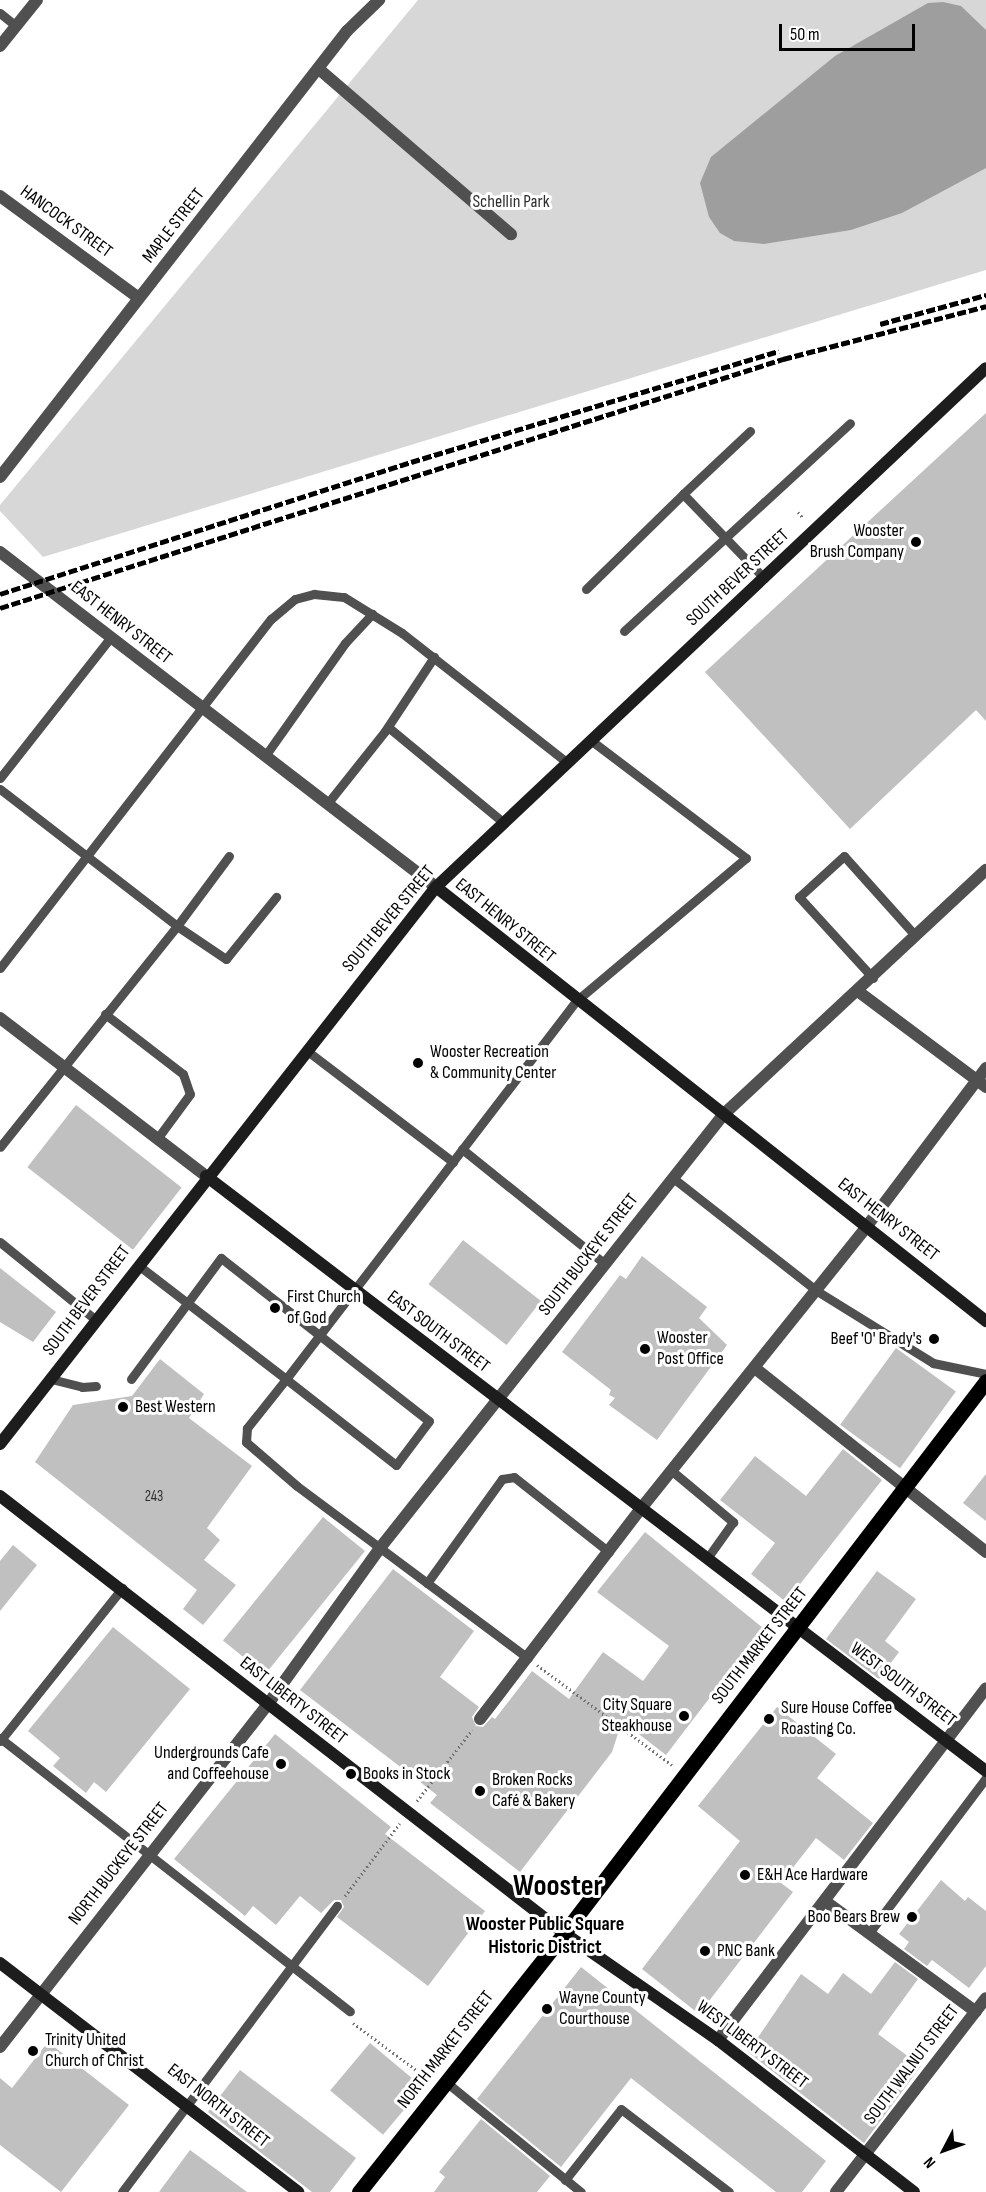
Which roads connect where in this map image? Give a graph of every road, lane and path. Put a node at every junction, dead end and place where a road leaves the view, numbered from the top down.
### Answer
1 (37, 0) edge
2 (379, 0) edge
3 (0, 13) edge
4 (16, 26) junction
5 (0, 46) edge
6 (320, 70) junction
7 (0, 196) edge
8 (511, 234) dead end
9 (140, 298) junction
10 (986, 368) edge
11 (986, 373) edge
12 (948, 401) junction
13 (850, 423) dead end
14 (750, 430) dead end
15 (0, 477) edge
16 (683, 494) junction
17 (724, 537) junction
18 (0, 552) edge
19 (764, 578) junction
20 (585, 588) dead end
21 (372, 614) junction
22 (624, 631) dead end
23 (111, 637) junction
24 (434, 657) junction
25 (203, 708) junction
26 (388, 727) junction
27 (592, 741) junction
28 (266, 756) junction
29 (568, 763) junction
30 (0, 778) edge
31 (0, 789) edge
32 (327, 804) junction
33 (504, 823) junction
34 (229, 856) dead end
35 (88, 857) junction
36 (986, 870) edge
37 (436, 887) junction
38 (276, 897) dead end
39 (177, 926) junction
40 (915, 935) junction
41 (0, 968) edge
42 (873, 978) junction
43 (859, 992) junction
44 (576, 1001) junction
45 (105, 1014) junction
46 (0, 1018) edge
47 (306, 1050) junction
48 (62, 1067) junction
49 (986, 1068) edge
50 (981, 1083) edge
51 (724, 1114) junction
52 (157, 1139) junction
53 (0, 1147) edge
54 (462, 1149) junction
55 (453, 1161) junction
56 (206, 1176) junction
57 (673, 1178) junction
58 (867, 1226) junction
59 (0, 1242) edge
60 (604, 1264) junction
61 (138, 1265) junction
62 (355, 1291) junction
63 (817, 1291) junction
64 (187, 1303) junction
65 (96, 1320) junction
66 (986, 1321) edge
67 (320, 1335) junction
68 (756, 1369) junction
69 (986, 1374) edge
70 (51, 1379) junction
71 (131, 1379) dead end
72 (286, 1379) junction
73 (986, 1381) edge
74 (96, 1386) dead end
75 (498, 1401) junction
76 (0, 1444) edge
77 (672, 1471) junction
78 (907, 1489) junction
79 (0, 1496) edge
80 (643, 1506) junction
81 (380, 1548) junction
82 (609, 1552) junction
83 (986, 1552) edge
84 (708, 1557) junction
85 (427, 1583) junction
86 (122, 1588) junction
87 (799, 1629) junction
88 (528, 1658) junction
89 (986, 1688) edge
90 (268, 1704) junction
91 (480, 1719) joint
92 (1, 1740) edge
93 (946, 1740) junction
94 (986, 1771) edge
95 (685, 1775) junction
96 (986, 1778) edge
97 (407, 1814) junction
98 (150, 1854) junction
99 (825, 1900) junction
100 (337, 1906) joint
101 (564, 1933) junction
102 (869, 1933) junction
103 (0, 1963) edge
104 (294, 1965) junction
105 (42, 1995) junction
106 (986, 1998) edge
107 (350, 2011) dead end
108 (976, 2012) junction
109 (353, 2023) dead end
110 (718, 2040) junction
111 (0, 2047) edge
112 (443, 2085) junction
113 (190, 2106) junction
114 (867, 2154) junction
115 (566, 2180) junction
116 (122, 2192) edge
117 (298, 2192) edge
118 (359, 2192) edge
119 (581, 2192) edge
120 (729, 2192) edge
121 (836, 2192) edge
122 (914, 2192) edge

1 - 4 street
2 - 6 street, MAPLE STREET
3 - 4 lane
4 - 5 street
6 - 8 street
6 - 9 street, MAPLE STREET
7 - 9 street, HANCOCK STREET
9 - 15 street, MAPLE STREET
10 - 12 main road, SOUTH BEVER STREET
11 - 12 main road, SOUTH BEVER STREET
12 - 19 main road, SOUTH BEVER STREET
13 - 17 lane
14 - 16 lane
16 - 17 lane
16 - 20 lane
17 - 19 lane
17 - 22 lane
18 - 23 street, EAST HENRY STREET
19 - 27 main road, SOUTH BEVER STREET
21 - 24 lane
21 - 25 lane
21 - 28 lane
23 - 25 street, EAST HENRY STREET
23 - 30 lane
24 - 26 lane
24 - 29 lane
25 - 28 street, EAST HENRY STREET
25 - 35 lane
26 - 32 lane
26 - 33 lane
27 - 29 main road, SOUTH BEVER STREET
27 - 44 lane
28 - 32 street, EAST HENRY STREET
29 - 33 main road, SOUTH BEVER STREET
31 - 35 lane
32 - 37 street, EAST HENRY STREET
33 - 37 main road, SOUTH BEVER STREET
34 - 39 lane
35 - 39 lane
35 - 41 lane
36 - 40 street, SOUTH BUCKEYE STREET
37 - 44 main road, EAST HENRY STREET
37 - 47 main road, SOUTH BEVER STREET
38 - 39 lane
39 - 45 lane
40 - 42 street, SOUTH BUCKEYE STREET
40 - 42 lane
42 - 43 street, SOUTH BUCKEYE STREET
43 - 50 street
43 - 51 street, SOUTH BUCKEYE STREET
44 - 51 main road, EAST HENRY STREET
44 - 54 lane
45 - 48 lane
45 - 52 lane
46 - 48 street, EAST SOUTH STREET
47 - 55 lane
47 - 56 main road, SOUTH BEVER STREET
48 - 52 street, EAST SOUTH STREET
48 - 53 lane
49 - 50 street
50 - 58 street
51 - 57 street, SOUTH BUCKEYE STREET
51 - 58 main road, EAST HENRY STREET
52 - 56 street, EAST SOUTH STREET
54 - 55 lane
54 - 60 lane
55 - 62 lane
56 - 61 main road, SOUTH BEVER STREET
56 - 62 main road, EAST SOUTH STREET
57 - 60 street, SOUTH BUCKEYE STREET
57 - 63 lane
58 - 63 street
58 - 66 main road, EAST HENRY STREET
59 - 65 lane
60 - 75 street, SOUTH BUCKEYE STREET
61 - 64 lane
61 - 65 main road, SOUTH BEVER STREET
62 - 67 lane
62 - 75 main road, EAST SOUTH STREET
63 - 68 street
63 - 69 lane
64 - 67 lane
64 - 71 lane
64 - 72 lane
65 - 70 main road, SOUTH BEVER STREET
67 - 72 lane
67 - 72 lane
68 - 77 street
68 - 78 street
70 - 74 lane
70 - 76 main road, SOUTH BEVER STREET
72 - 81 lane
73 - 78 main road, SOUTH MARKET STREET
75 - 80 main road, EAST SOUTH STREET
75 - 81 street, SOUTH BUCKEYE STREET
77 - 80 street
77 - 84 lane
78 - 83 street
78 - 87 main road, SOUTH MARKET STREET
79 - 86 main road, EAST LIBERTY STREET
80 - 82 street
80 - 84 main road, EAST SOUTH STREET
81 - 85 lane
81 - 90 street, SOUTH BUCKEYE STREET
82 - 85 lane
82 - 88 street
84 - 87 main road, EAST SOUTH STREET
85 - 88 lane
86 - 90 main road, EAST LIBERTY STREET
86 - 92 lane
87 - 93 main road, WEST SOUTH STREET
87 - 95 main road, SOUTH MARKET STREET
88 - 91 street
88 - 95 path
89 - 93 street
90 - 97 main road, EAST LIBERTY STREET
90 - 98 street, NORTH BUCKEYE STREET
91 - 97 path
92 - 98 lane
93 - 94 main road, WEST SOUTH STREET
93 - 99 street
95 - 101 main road, SOUTH MARKET STREET
96 - 102 lane
97 - 100 path
97 - 101 main road, EAST LIBERTY STREET
98 - 104 lane
98 - 105 street, NORTH BUCKEYE STREET
99 - 102 street
99 - 110 street
100 - 104 lane
101 - 110 main road, WEST LIBERTY STREET
101 - 112 main road, NORTH MARKET STREET
102 - 108 street
103 - 105 main road, EAST NORTH STREET
104 - 107 lane
104 - 113 lane
105 - 111 street, NORTH BUCKEYE STREET
105 - 113 main road, EAST NORTH STREET
106 - 108 street, SOUTH WALNUT STREET
108 - 114 street, SOUTH WALNUT STREET
109 - 112 path
110 - 114 main road, WEST LIBERTY STREET
112 - 115 lane
112 - 118 main road, NORTH MARKET STREET
113 - 116 lane
113 - 117 main road, EAST NORTH STREET
114 - 121 street, SOUTH WALNUT STREET
114 - 122 main road, WEST LIBERTY STREET
115 - 119 lane
115 - 120 lane

